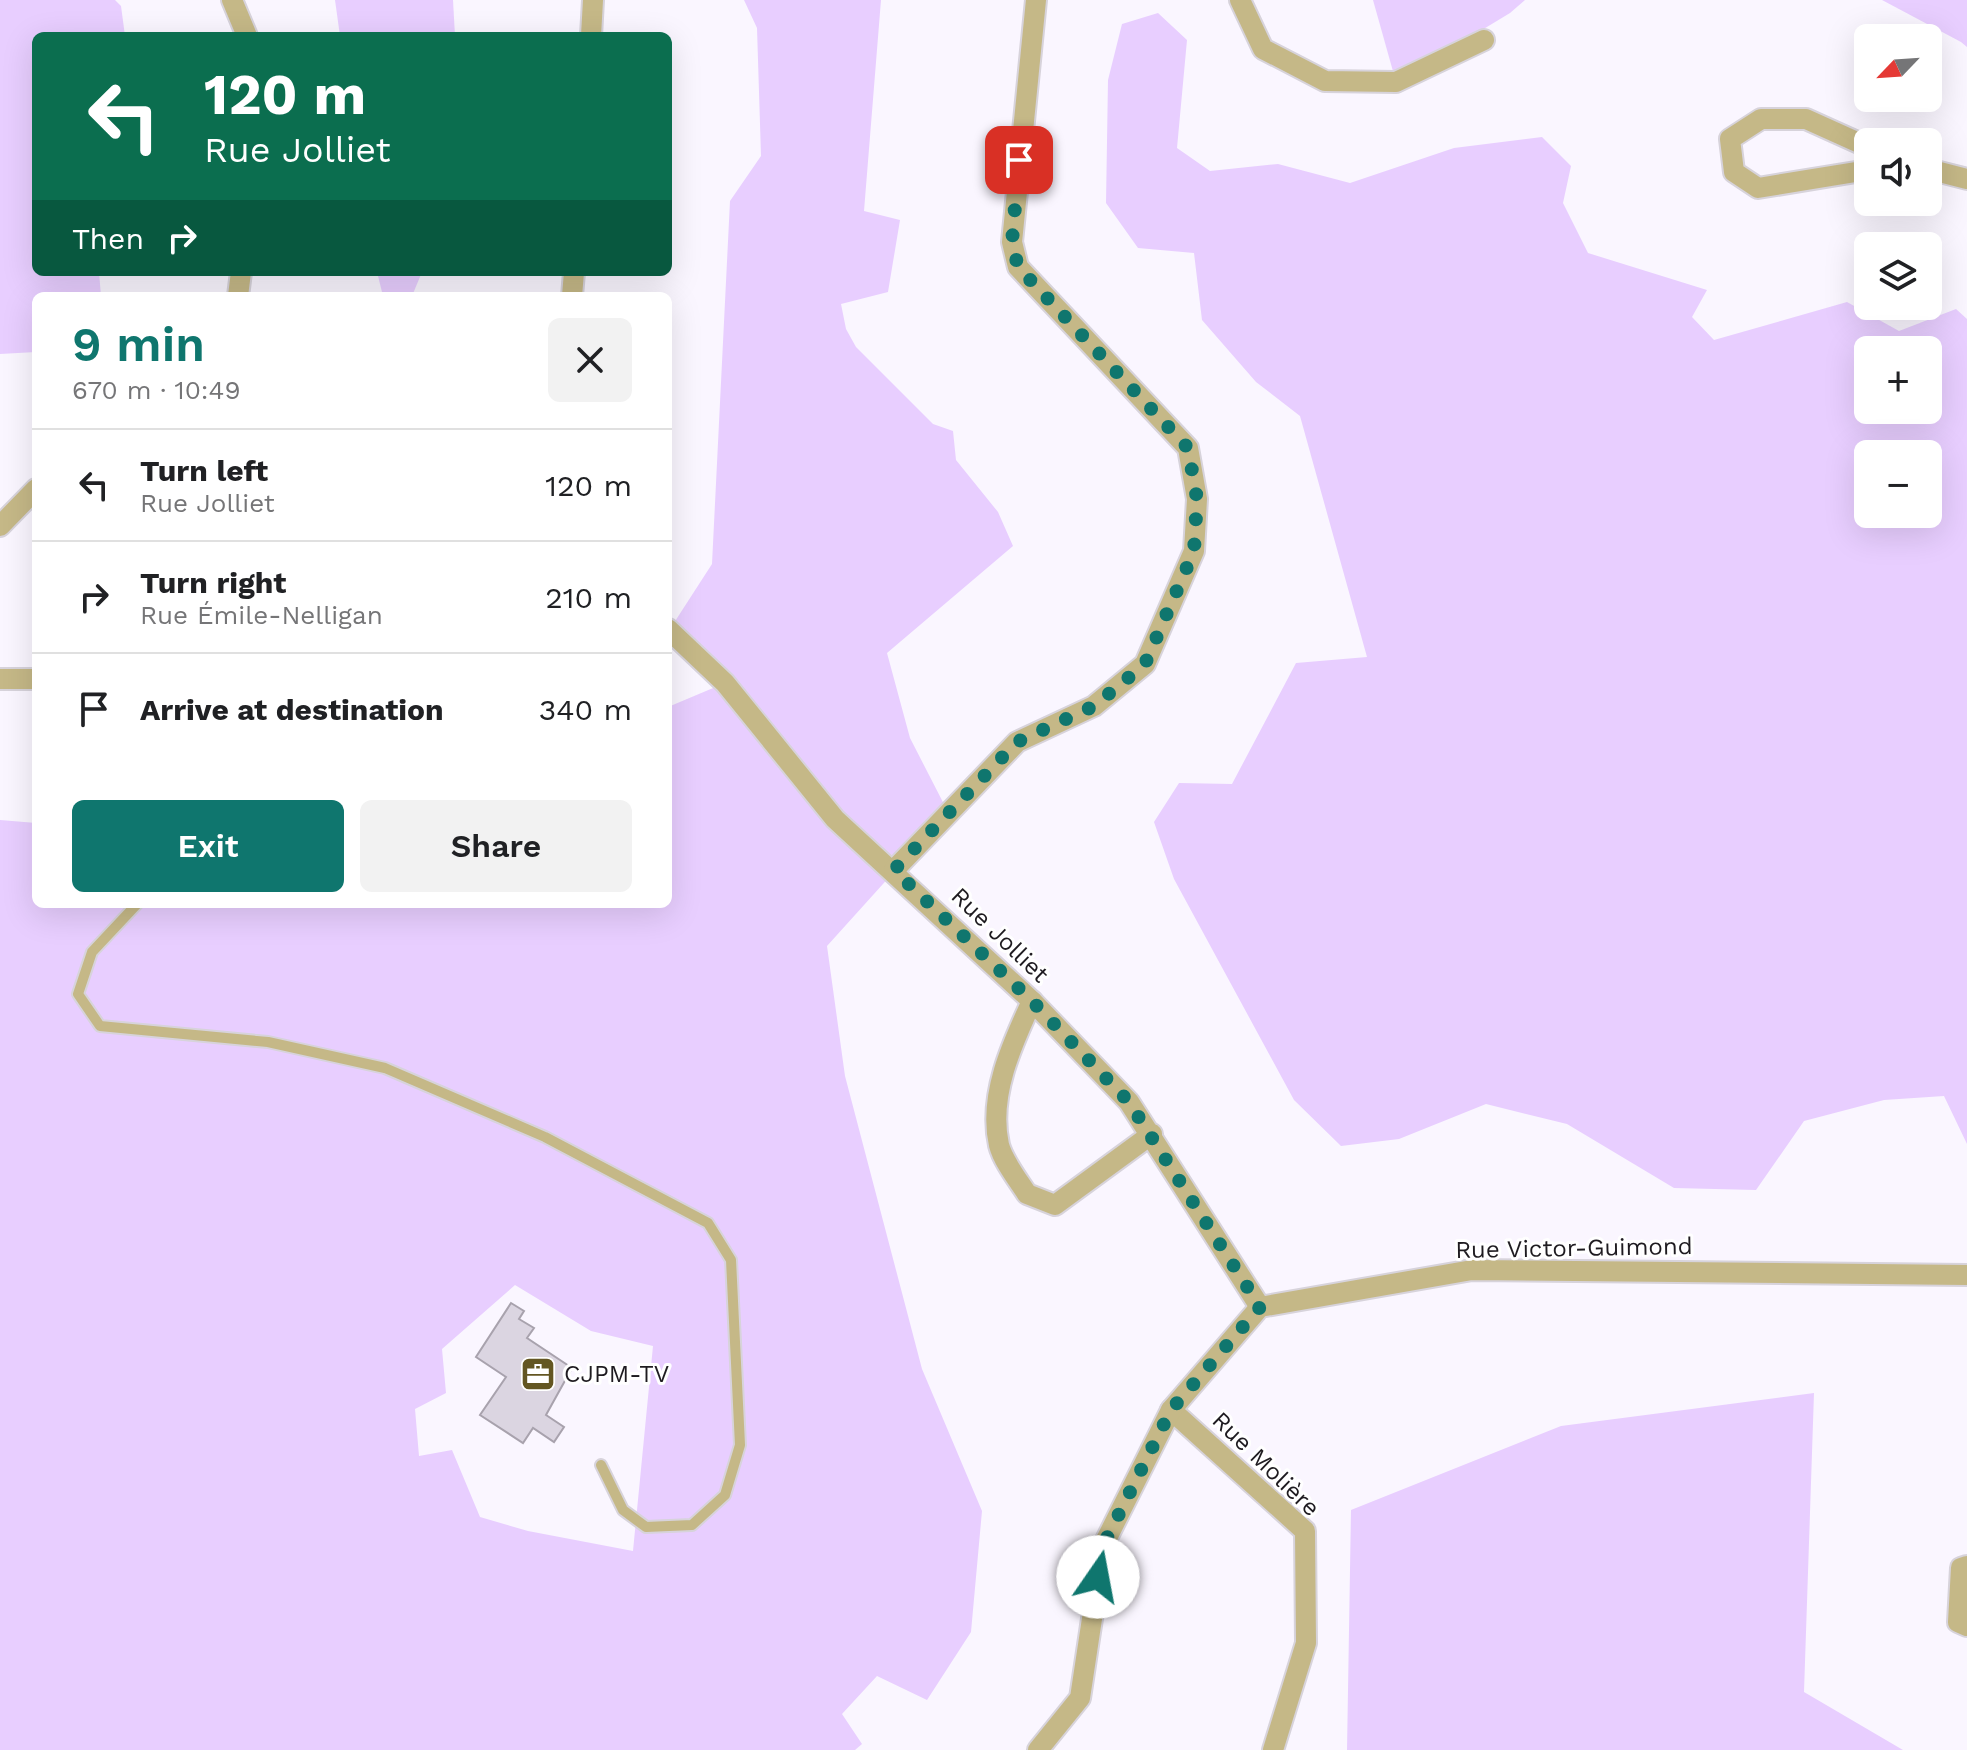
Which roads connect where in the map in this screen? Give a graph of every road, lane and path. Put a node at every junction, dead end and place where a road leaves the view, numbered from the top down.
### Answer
1 (232, 0) edge
2 (593, 0) edge
3 (1036, 0) edge
4 (1240, 0) edge
5 (245, 32) edge
6 (591, 32) edge
7 (1484, 40) dead end
8 (1854, 141) edge
9 (1854, 172) edge
10 (1942, 173) edge
11 (1967, 179) edge
12 (32, 493) edge
13 (0, 526) edge
14 (672, 633) edge
15 (0, 679) edge
16 (32, 679) edge
17 (894, 870) junction
18 (133, 908) edge
19 (1032, 1001) junction
20 (1152, 1134) junction
21 (1967, 1275) edge
22 (1260, 1307) junction
23 (1171, 1410) junction
24 (601, 1465) dead end
25 (1967, 1566) edge
26 (1967, 1626) edge
27 (1038, 1750) edge
28 (1273, 1750) edge

1 - 5 street
2 - 6 street
3 - 17 street
4 - 7 street
8 - 9 street
10 - 11 street
12 - 13 street
14 - 17 street, Rue Jolliet
15 - 16 street
17 - 19 street, Rue Jolliet
18 - 24 lane
19 - 20 street, Rue Jolliet
19 - 20 street
20 - 22 street, Rue Jolliet
21 - 22 street, Rue Victor-Guimond
22 - 23 street
23 - 27 street
23 - 28 street, Rue Molière
25 - 26 street

